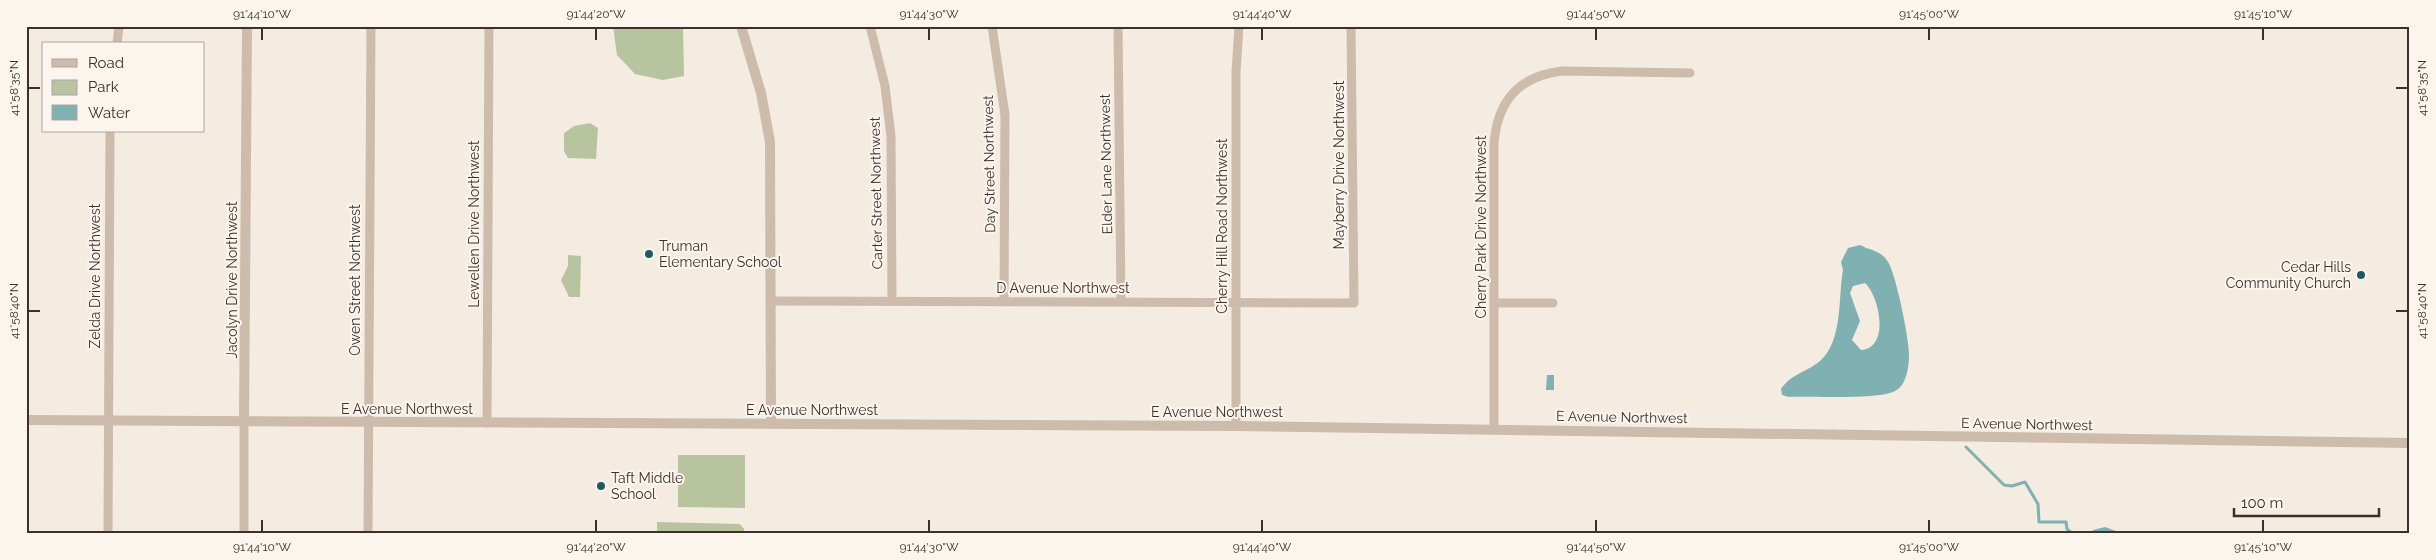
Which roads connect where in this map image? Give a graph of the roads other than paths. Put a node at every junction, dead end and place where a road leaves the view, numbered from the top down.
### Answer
1 (119, 26) edge
2 (247, 26) edge
3 (371, 26) edge
4 (489, 26) edge
5 (741, 26) edge
6 (870, 26) edge
7 (992, 26) edge
8 (1118, 26) edge
9 (1239, 26) edge
10 (1352, 26) edge
11 (117, 42) edge
12 (1690, 73) dead end
13 (110, 132) edge
14 (772, 300) junction
15 (892, 301) junction
16 (1004, 302) junction
17 (1121, 302) junction
18 (1236, 303) junction
19 (1354, 303) joint
20 (1495, 303) junction
21 (1552, 303) dead end
22 (26, 420) edge
23 (108, 422) junction
24 (244, 422) junction
25 (368, 422) junction
26 (487, 423) junction
27 (771, 424) junction
28 (1236, 426) junction
29 (1494, 429) junction
30 (2409, 444) edge
31 (108, 534) edge
32 (244, 534) edge
33 (368, 534) edge

1 - 11 street
2 - 24 street, Jacolyn Drive Northwest
3 - 25 street, Owen Street Northwest
4 - 26 street, Lewellen Drive Northwest
5 - 14 street
6 - 15 street, Carter Street Northwest
7 - 16 street, Day Street Northwest
8 - 17 street, Elder Lane Northwest
9 - 18 street, Cherry Hill Road Northwest
10 - 19 street, Mayberry Drive Northwest
12 - 20 street, Cherry Park Drive Northwest
13 - 23 street, Zelda Drive Northwest
14 - 15 street, D Avenue Northwest
14 - 27 street
15 - 16 street, D Avenue Northwest
16 - 17 street, D Avenue Northwest
17 - 18 street, D Avenue Northwest
18 - 19 street, D Avenue Northwest
18 - 28 street, Cherry Hill Road Northwest
20 - 21 street
20 - 29 street, Cherry Park Drive Northwest
22 - 23 street, E Avenue Northwest
23 - 24 street, E Avenue Northwest
23 - 31 street, Zelda Drive Northwest
24 - 25 street, E Avenue Northwest
24 - 32 street, Jacolyn Drive Northwest
25 - 26 street, E Avenue Northwest
25 - 33 street, Owen Street Northwest
26 - 27 street, E Avenue Northwest
27 - 28 street, E Avenue Northwest
28 - 29 street, E Avenue Northwest
29 - 30 street, E Avenue Northwest

